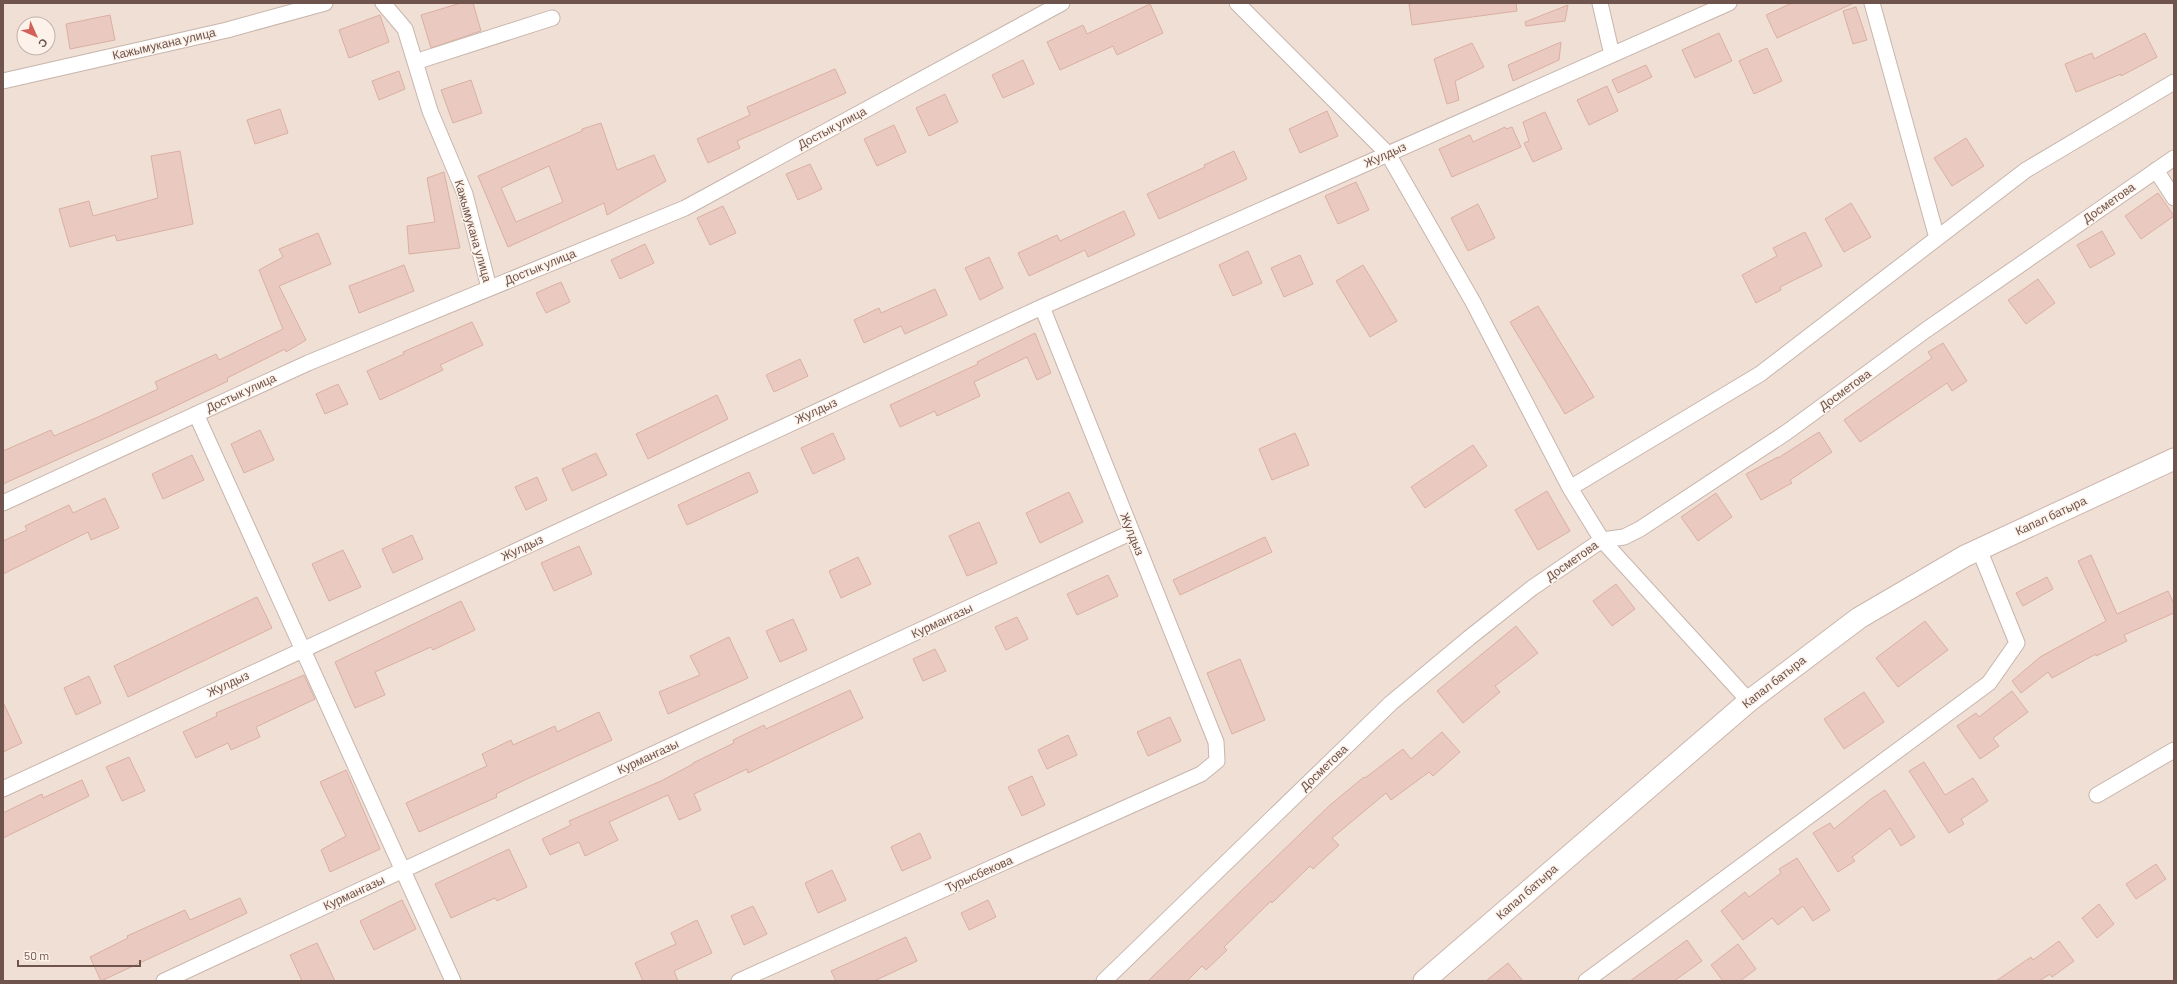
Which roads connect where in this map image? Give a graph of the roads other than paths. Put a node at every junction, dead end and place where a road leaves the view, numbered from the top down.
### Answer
1 (325, 3) edge
2 (383, 3) edge
3 (1062, 3) edge
4 (1237, 3) edge
5 (1600, 3) edge
6 (1729, 3) edge
7 (1872, 3) edge
8 (552, 18) dead end
9 (1612, 55) junction
10 (415, 62) junction
11 (3, 81) edge
12 (2174, 82) edge
13 (1388, 154) junction
14 (2174, 158) edge
15 (2156, 170) junction
16 (2174, 198) edge
17 (1937, 238) junction
18 (489, 288) junction
19 (1042, 307) junction
20 (196, 414) junction
21 (2174, 459) edge
22 (1570, 488) junction
23 (3, 503) edge
24 (1132, 532) junction
25 (1602, 540) junction
26 (1979, 549) junction
27 (303, 650) junction
28 (1749, 701) junction
29 (2174, 750) edge
30 (1216, 761) joint
31 (3, 789) edge
32 (2096, 795) dead end
33 (403, 870) junction
34 (164, 981) edge
35 (453, 981) edge
36 (739, 981) edge
37 (1104, 981) edge
38 (1424, 981) edge
39 (1586, 981) edge

1 - 11 street, Кажымукана улица
2 - 10 street, Кажымукана улица
3 - 18 street, Достык улица
4 - 13 street
5 - 9 street
6 - 9 street, Жулдыз
7 - 17 street
8 - 10 street
9 - 13 street, Жулдыз
10 - 18 street, Кажымукана улица
12 - 17 street
13 - 19 street, Жулдыз
13 - 22 street
14 - 15 street, Досметова
15 - 16 street
15 - 25 street, Досметова
17 - 22 street
18 - 20 street, Достык улица
19 - 24 street, Жулдыз
19 - 27 street, Жулдыз
20 - 23 street, Достык улица
20 - 27 street
21 - 26 main road, Капал батыра
22 - 25 street
24 - 30 street, Жулдыз
24 - 33 street, Курмангазы
25 - 28 street
25 - 37 street, Досметова
26 - 28 main road, Капал батыра
26 - 39 street
27 - 31 street, Жулдыз
27 - 33 street
28 - 38 main road, Капал батыра
29 - 32 street
30 - 36 street, Турысбекова
33 - 34 street, Курмангазы
33 - 35 street

